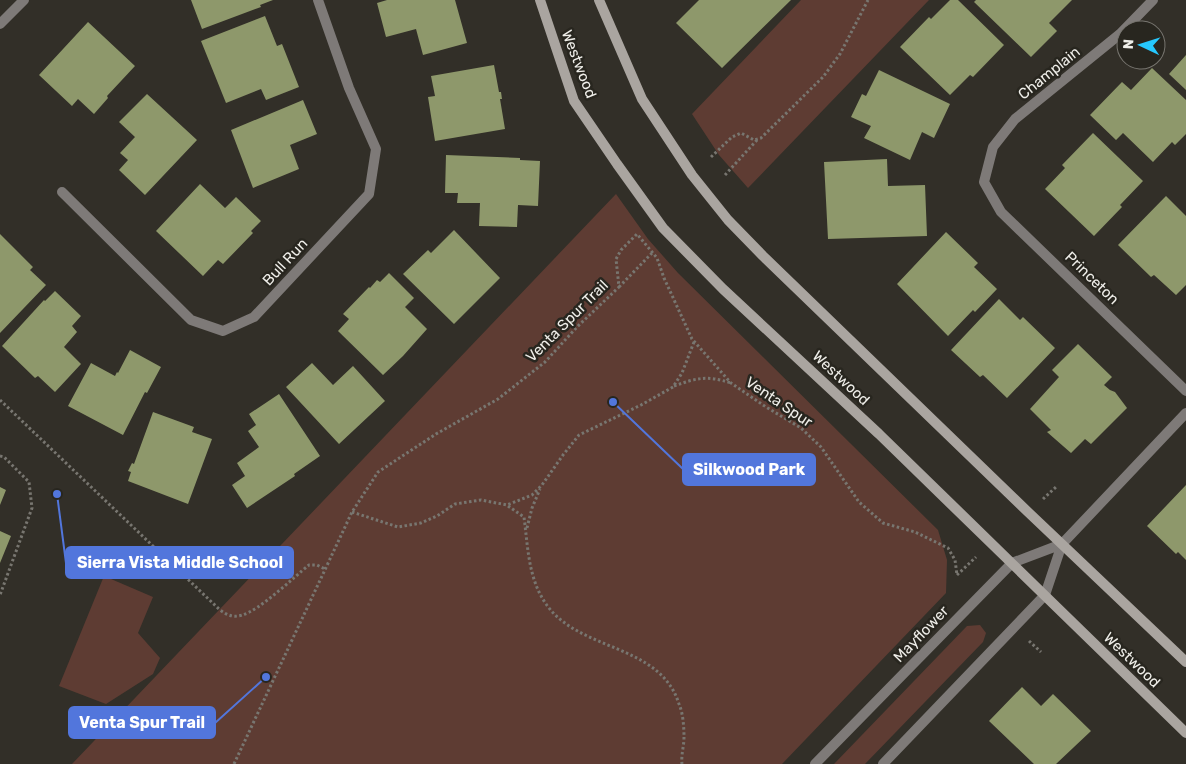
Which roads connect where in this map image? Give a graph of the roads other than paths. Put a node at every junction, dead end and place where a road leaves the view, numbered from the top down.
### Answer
1 (24, 0) edge
2 (318, 0) edge
3 (540, 0) edge
4 (599, 0) edge
5 (1153, 0) edge
6 (0, 24) edge
7 (984, 182) joint
8 (62, 192) dead end
9 (1186, 390) edge
10 (1186, 413) edge
11 (1062, 544) junction
12 (1012, 563) junction
13 (1045, 595) junction
14 (1186, 662) edge
15 (1186, 733) edge
16 (816, 764) edge
17 (883, 764) edge

1 - 6 street
2 - 8 street, Bull Run
3 - 12 street, Westwood
4 - 11 street
5 - 7 street, Champlain
7 - 9 street, Princeton
10 - 11 street, Mayflower
11 - 12 street, Mayflower
11 - 13 street, Mayflower
11 - 14 street
12 - 13 street, Westwood
12 - 16 street, Mayflower
13 - 15 street, Westwood
13 - 17 street, Mayflower

